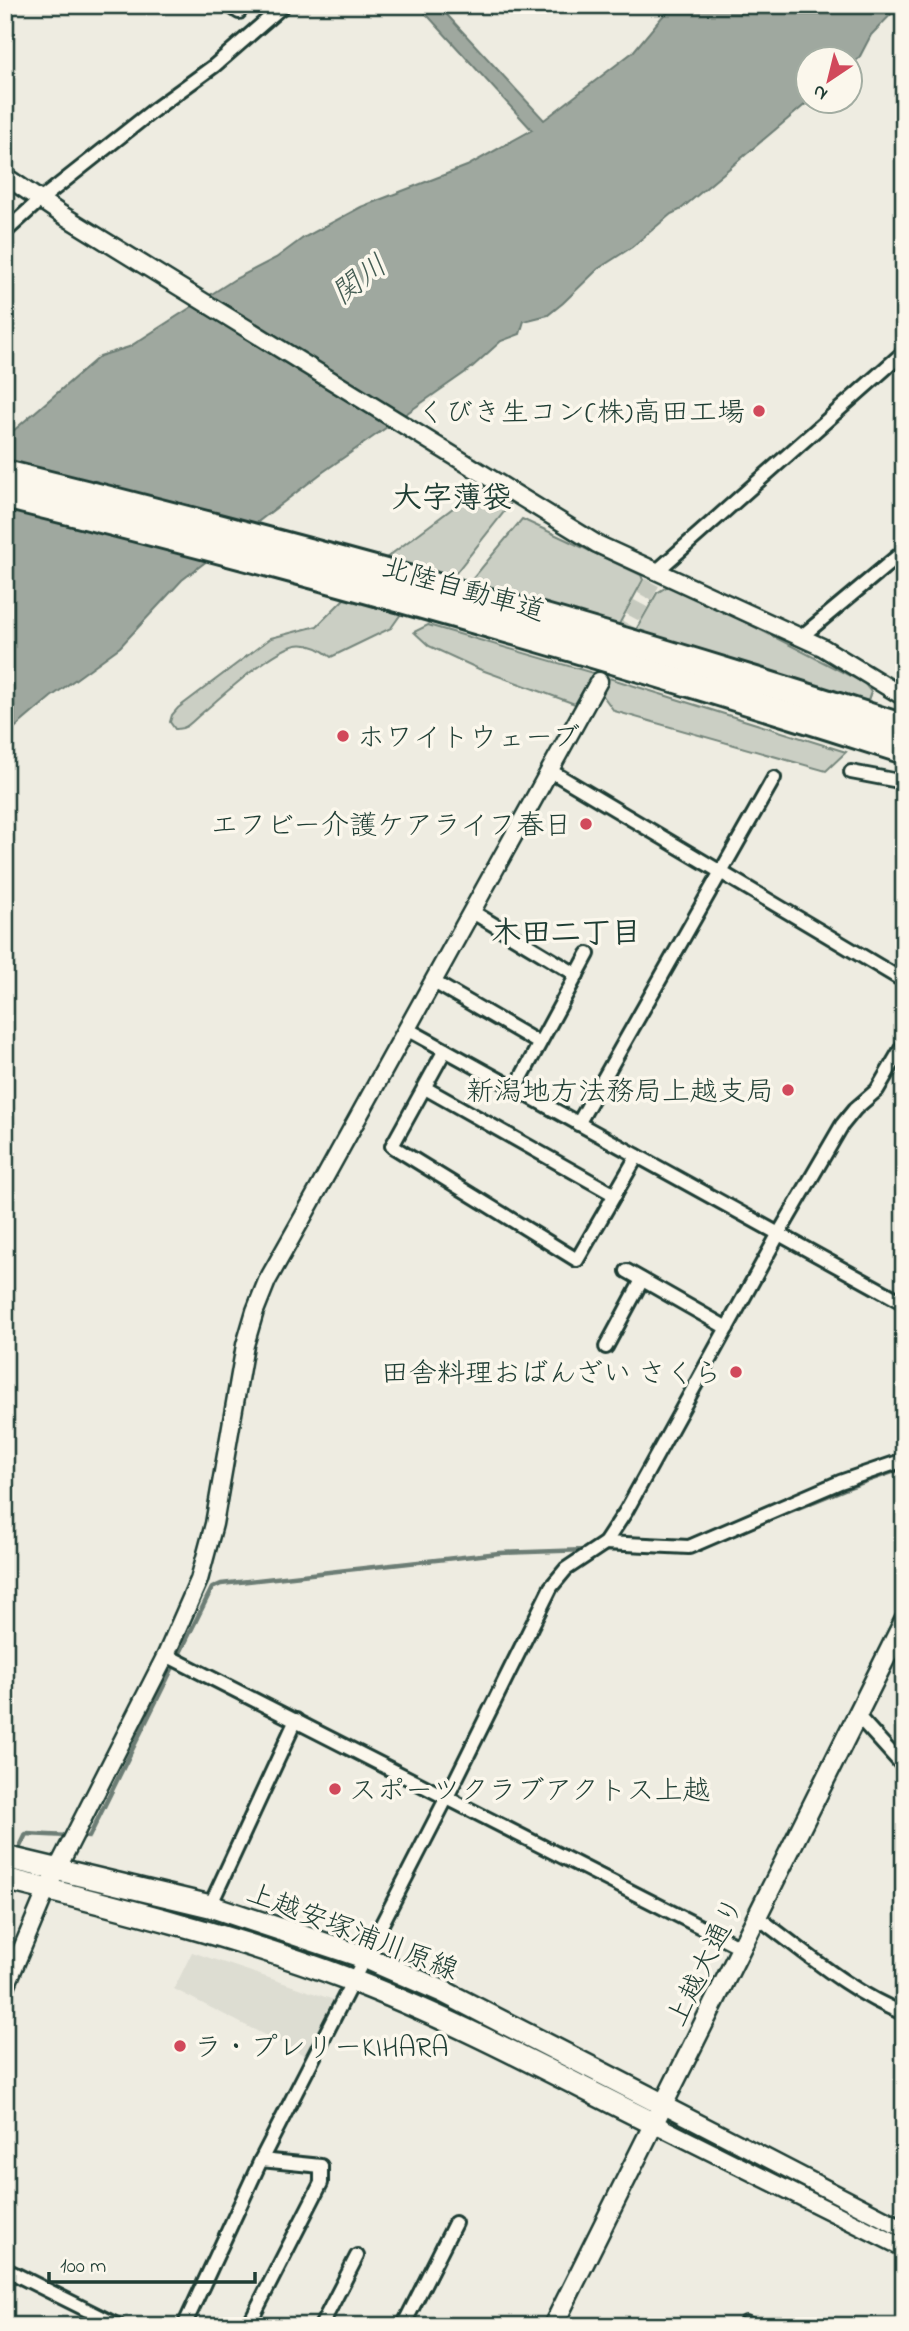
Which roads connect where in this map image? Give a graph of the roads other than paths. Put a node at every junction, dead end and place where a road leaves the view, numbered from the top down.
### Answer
1 (284, 5) edge
2 (5, 176) edge
3 (40, 200) junction
4 (5, 232) edge
5 (904, 352) edge
6 (5, 473) edge
7 (5, 496) edge
8 (904, 551) edge
9 (654, 577) junction
10 (801, 638) junction
11 (599, 681) tunnel mouth
12 (904, 696) edge
13 (852, 722) junction
14 (904, 727) edge
15 (904, 751) edge
16 (550, 770) junction
17 (851, 772) dead end
18 (774, 778) dead end
19 (904, 782) edge
20 (720, 870) junction
21 (471, 911) junction
22 (589, 954) dead end
23 (577, 975) junction
24 (904, 981) edge
25 (434, 982) junction
26 (409, 1030) junction
27 (539, 1043) junction
28 (904, 1044) edge
29 (446, 1050) junction
30 (425, 1088) junction
31 (515, 1089) junction
32 (578, 1124) junction
33 (637, 1156) junction
34 (615, 1195) junction
35 (778, 1235) junction
36 (626, 1271) dead end
37 (642, 1280) junction
38 (904, 1303) edge
39 (727, 1328) junction
40 (606, 1346) dead end
41 (904, 1460) edge
42 (605, 1543) junction
43 (904, 1621) edge
44 (166, 1655) junction
45 (857, 1715) junction
46 (296, 1720) junction
47 (904, 1768) edge
48 (447, 1797) junction
49 (5, 1857) edge
50 (5, 1879) edge
51 (51, 1880) junction
52 (211, 1906) junction
53 (756, 1916) junction
54 (740, 1947) junction
55 (364, 1957) junction
56 (352, 1981) junction
57 (5, 1989) edge
58 (904, 2013) edge
59 (657, 2114) junction
60 (261, 2160) junction
61 (456, 2223) dead end
62 (904, 2229) edge
63 (904, 2248) edge
64 (357, 2256) dead end
65 (5, 2269) edge
66 (97, 2321) edge
67 (119, 2326) edge
68 (184, 2326) edge
69 (248, 2326) edge
70 (321, 2326) edge
71 (403, 2326) edge
72 (553, 2326) edge

1 - 3 street
2 - 3 street
3 - 4 street
3 - 9 street
5 - 9 street
6 - 13 highway, 北陸自動車道
7 - 13 highway, 北陸自動車道
8 - 10 street
9 - 10 street
10 - 12 street
11 - 16 street
13 - 14 highway, 北陸自動車道
13 - 15 highway, 北陸自動車道
16 - 20 street
16 - 21 street
17 - 19 street
18 - 20 street
20 - 24 street
20 - 32 street
21 - 23 street
21 - 25 street
22 - 23 street
23 - 27 street
25 - 26 street
25 - 27 street
26 - 29 street
26 - 44 street
27 - 31 street
28 - 35 street
29 - 30 street
29 - 31 street
30 - 34 street
30 - 34 street
31 - 32 street
32 - 33 street
33 - 34 street
33 - 35 street
35 - 38 street
35 - 39 street
36 - 37 street
37 - 39 street
37 - 40 street
39 - 42 street
41 - 42 street
42 - 48 street
43 - 45 main road, 上越大通り
44 - 46 street
44 - 51 street
45 - 47 street
45 - 53 main road, 上越大通り
46 - 48 street
46 - 52 street
48 - 54 street
48 - 55 street
49 - 51 main road, 上越安塚浦川原線
50 - 51 main road, 上越安塚浦川原線
51 - 52 main road, 上越安塚浦川原線
51 - 56 main road, 上越安塚浦川原線
51 - 57 street
52 - 55 main road, 上越安塚浦川原線
53 - 54 main road, 上越大通り
53 - 58 street
54 - 59 main road, 上越大通り
55 - 56 street
55 - 59 main road, 上越安塚浦川原線
56 - 59 main road, 上越安塚浦川原線
56 - 60 street
59 - 62 street
59 - 63 street
59 - 72 main road, 上越大通り
60 - 68 street
60 - 69 street
61 - 71 street
64 - 70 street
65 - 66 street
66 - 67 street

